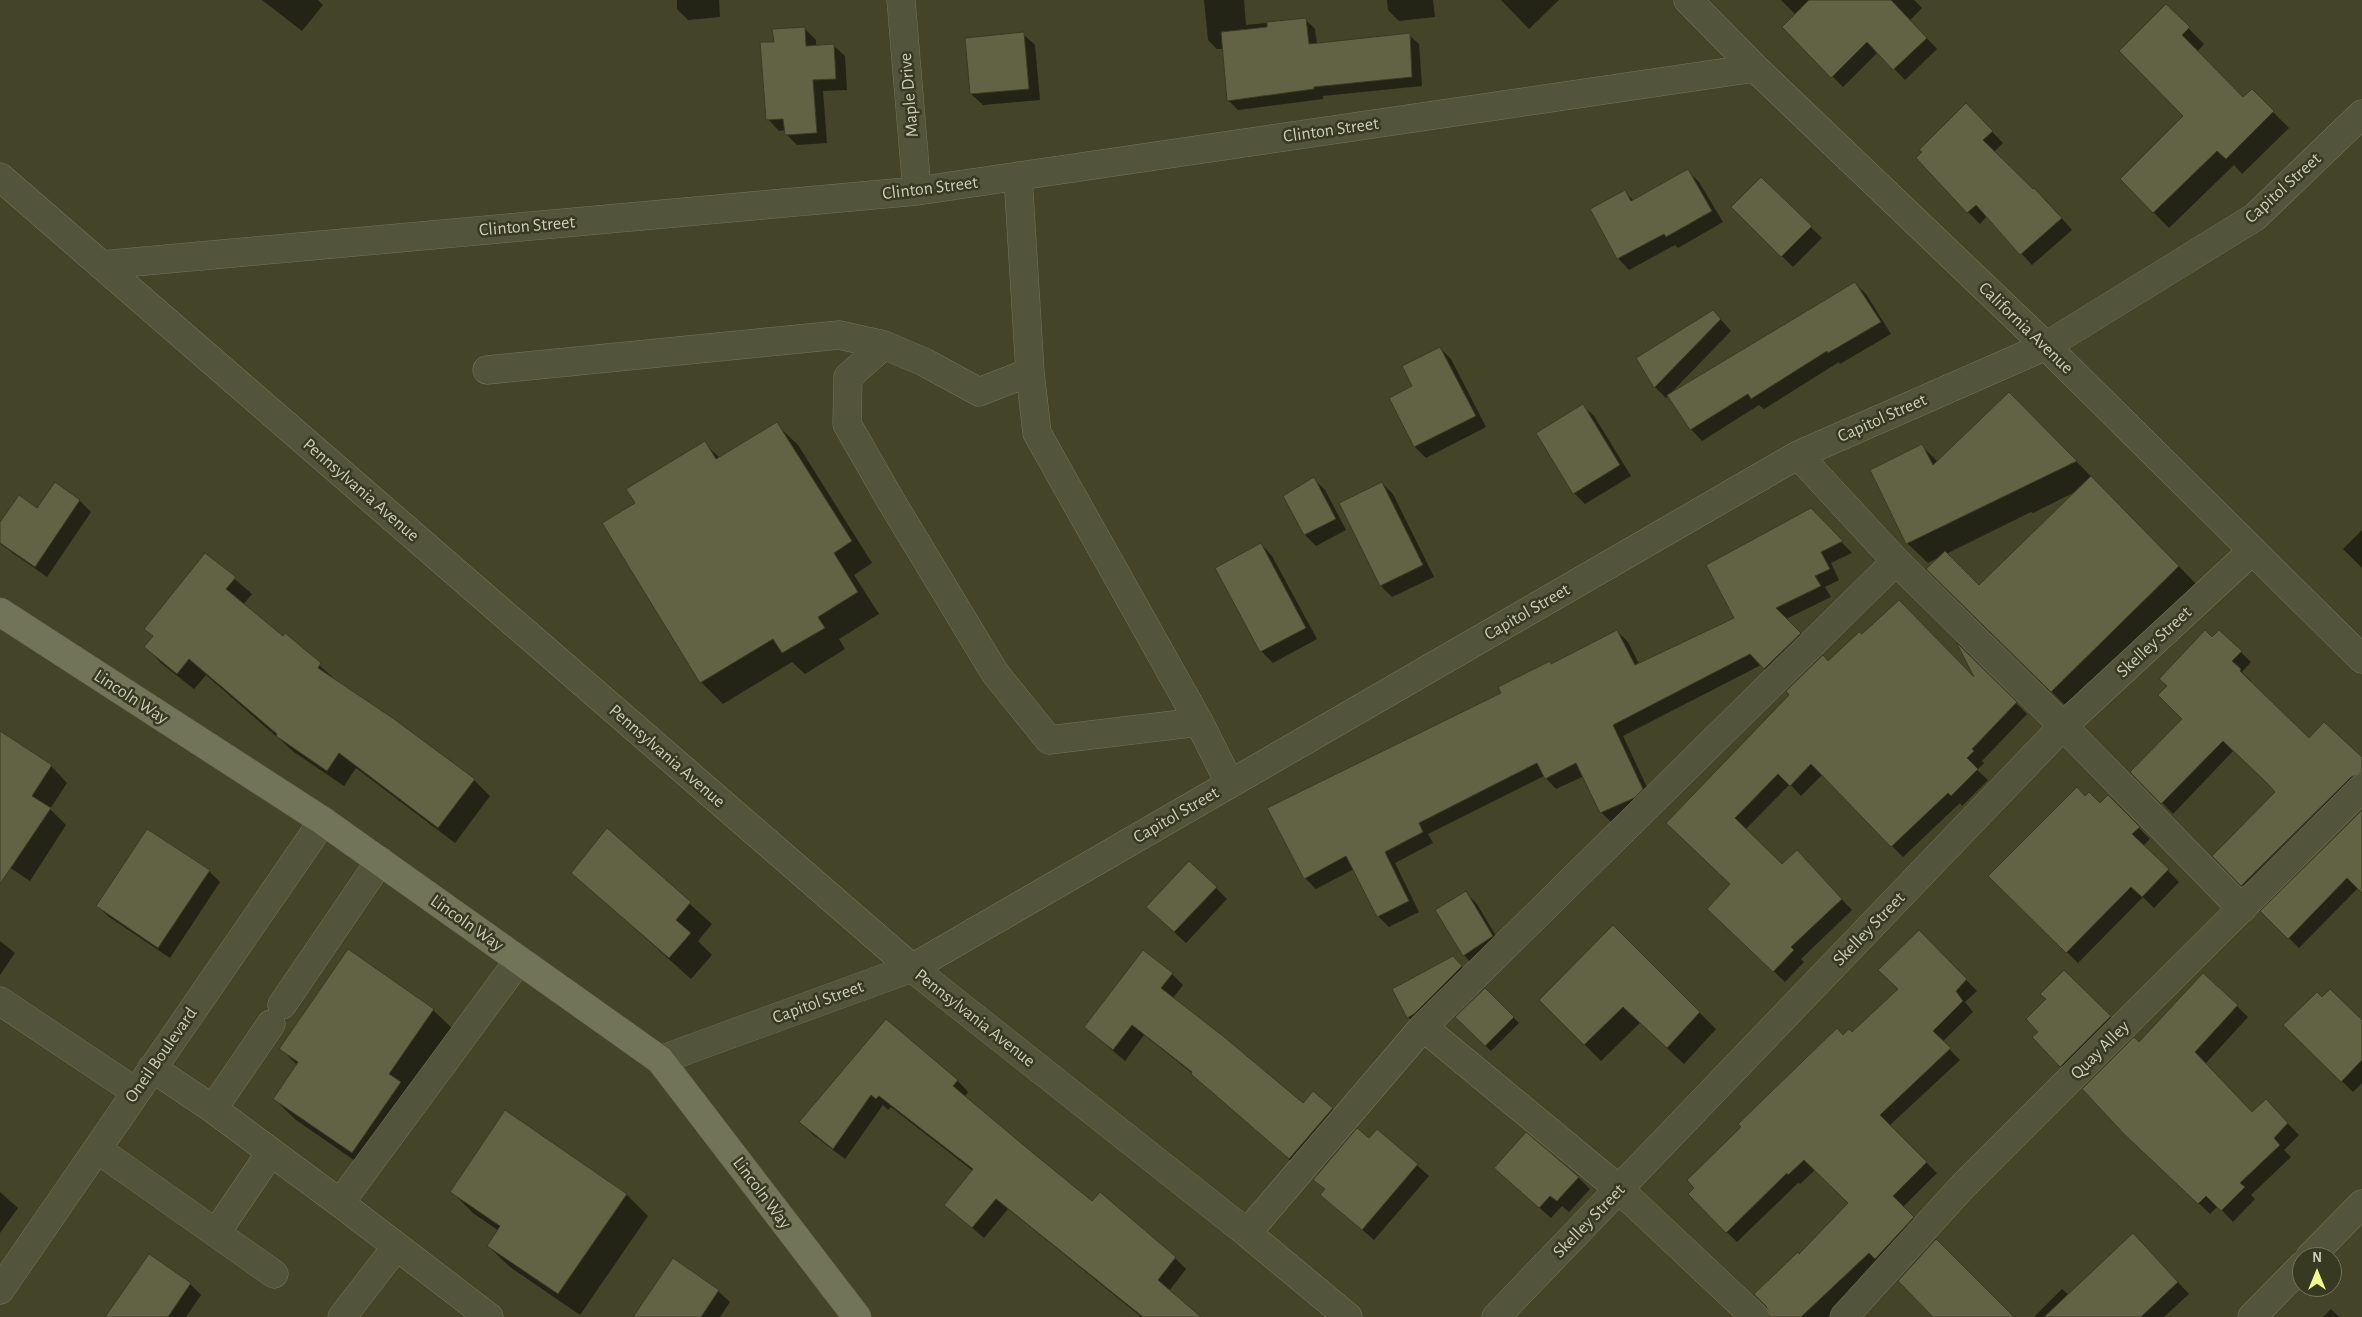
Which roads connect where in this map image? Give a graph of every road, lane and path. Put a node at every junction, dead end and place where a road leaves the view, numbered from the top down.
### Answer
1 (901, 0) edge
2 (1688, 0) edge
3 (1755, 68) junction
4 (2362, 114) edge
5 (1018, 176) junction
6 (0, 177) edge
7 (917, 191) junction
8 (101, 265) junction
9 (884, 345) junction
10 (2046, 346) junction
11 (487, 370) dead end
12 (1030, 372) junction
13 (1798, 455) junction
14 (2252, 551) junction
15 (1896, 561) junction
16 (0, 612) edge
17 (2362, 659) edge
18 (1199, 722) junction
19 (2063, 726) junction
20 (1230, 784) junction
21 (2362, 788) edge
22 (323, 821) junction
23 (380, 862) junction
24 (2242, 908) junction
25 (519, 960) junction
26 (912, 968) junction
27 (0, 1001) edge
28 (1424, 1027) junction
29 (660, 1060) junction
30 (152, 1068) junction
31 (136, 1092) junction
32 (213, 1109) junction
33 (97, 1149) junction
34 (271, 1152) junction
35 (1620, 1190) junction
36 (340, 1203) junction
37 (2362, 1204) edge
38 (216, 1233) junction
39 (1247, 1233) junction
40 (396, 1246) junction
41 (2320, 1247) edge
42 (274, 1274) dead end
43 (2292, 1276) edge
44 (0, 1290) edge
45 (342, 1317) edge
46 (489, 1317) edge
47 (857, 1317) edge
48 (1348, 1317) edge
49 (1496, 1317) edge
50 (1756, 1317) edge
51 (1844, 1317) edge
52 (2252, 1317) edge

1 - 7 street, Maple Drive
2 - 3 street, California Avenue
3 - 5 street, Clinton Street
3 - 10 street, California Avenue
4 - 10 street, Capitol Street
5 - 7 street, Clinton Street
5 - 12 street
6 - 8 street, Pennsylvania Avenue
7 - 8 street, Clinton Street
8 - 26 street, Pennsylvania Avenue
9 - 11 street
9 - 12 street
9 - 18 street
10 - 13 street, Capitol Street
10 - 14 street, California Avenue
12 - 18 street
13 - 15 street
13 - 20 street, Capitol Street
14 - 17 street, California Avenue
14 - 19 street, Skelley Street
15 - 19 street
15 - 28 street
16 - 22 main road, Lincoln Way
18 - 20 street
19 - 24 street
19 - 35 street, Skelley Street
20 - 26 street, Capitol Street
21 - 24 street, Quay Alley
22 - 23 main road, Lincoln Way
22 - 30 street, Oneil Boulevard
23 - 25 main road, Lincoln Way
23 - 32 street
24 - 51 street, Quay Alley
25 - 29 main road, Lincoln Way
25 - 36 street
26 - 29 street, Capitol Street
26 - 39 street, Pennsylvania Avenue
27 - 31 street
28 - 35 street
28 - 39 street
29 - 47 main road, Lincoln Way
30 - 31 street, Oneil Boulevard
30 - 32 street
31 - 33 street, Oneil Boulevard
32 - 34 street
33 - 38 street
33 - 44 street, Oneil Boulevard
34 - 36 street
34 - 38 street
35 - 49 street, Skelley Street
35 - 50 street
36 - 40 street
37 - 41 street
38 - 42 street
39 - 48 street, Pennsylvania Avenue
40 - 45 street
40 - 46 street
43 - 52 street

